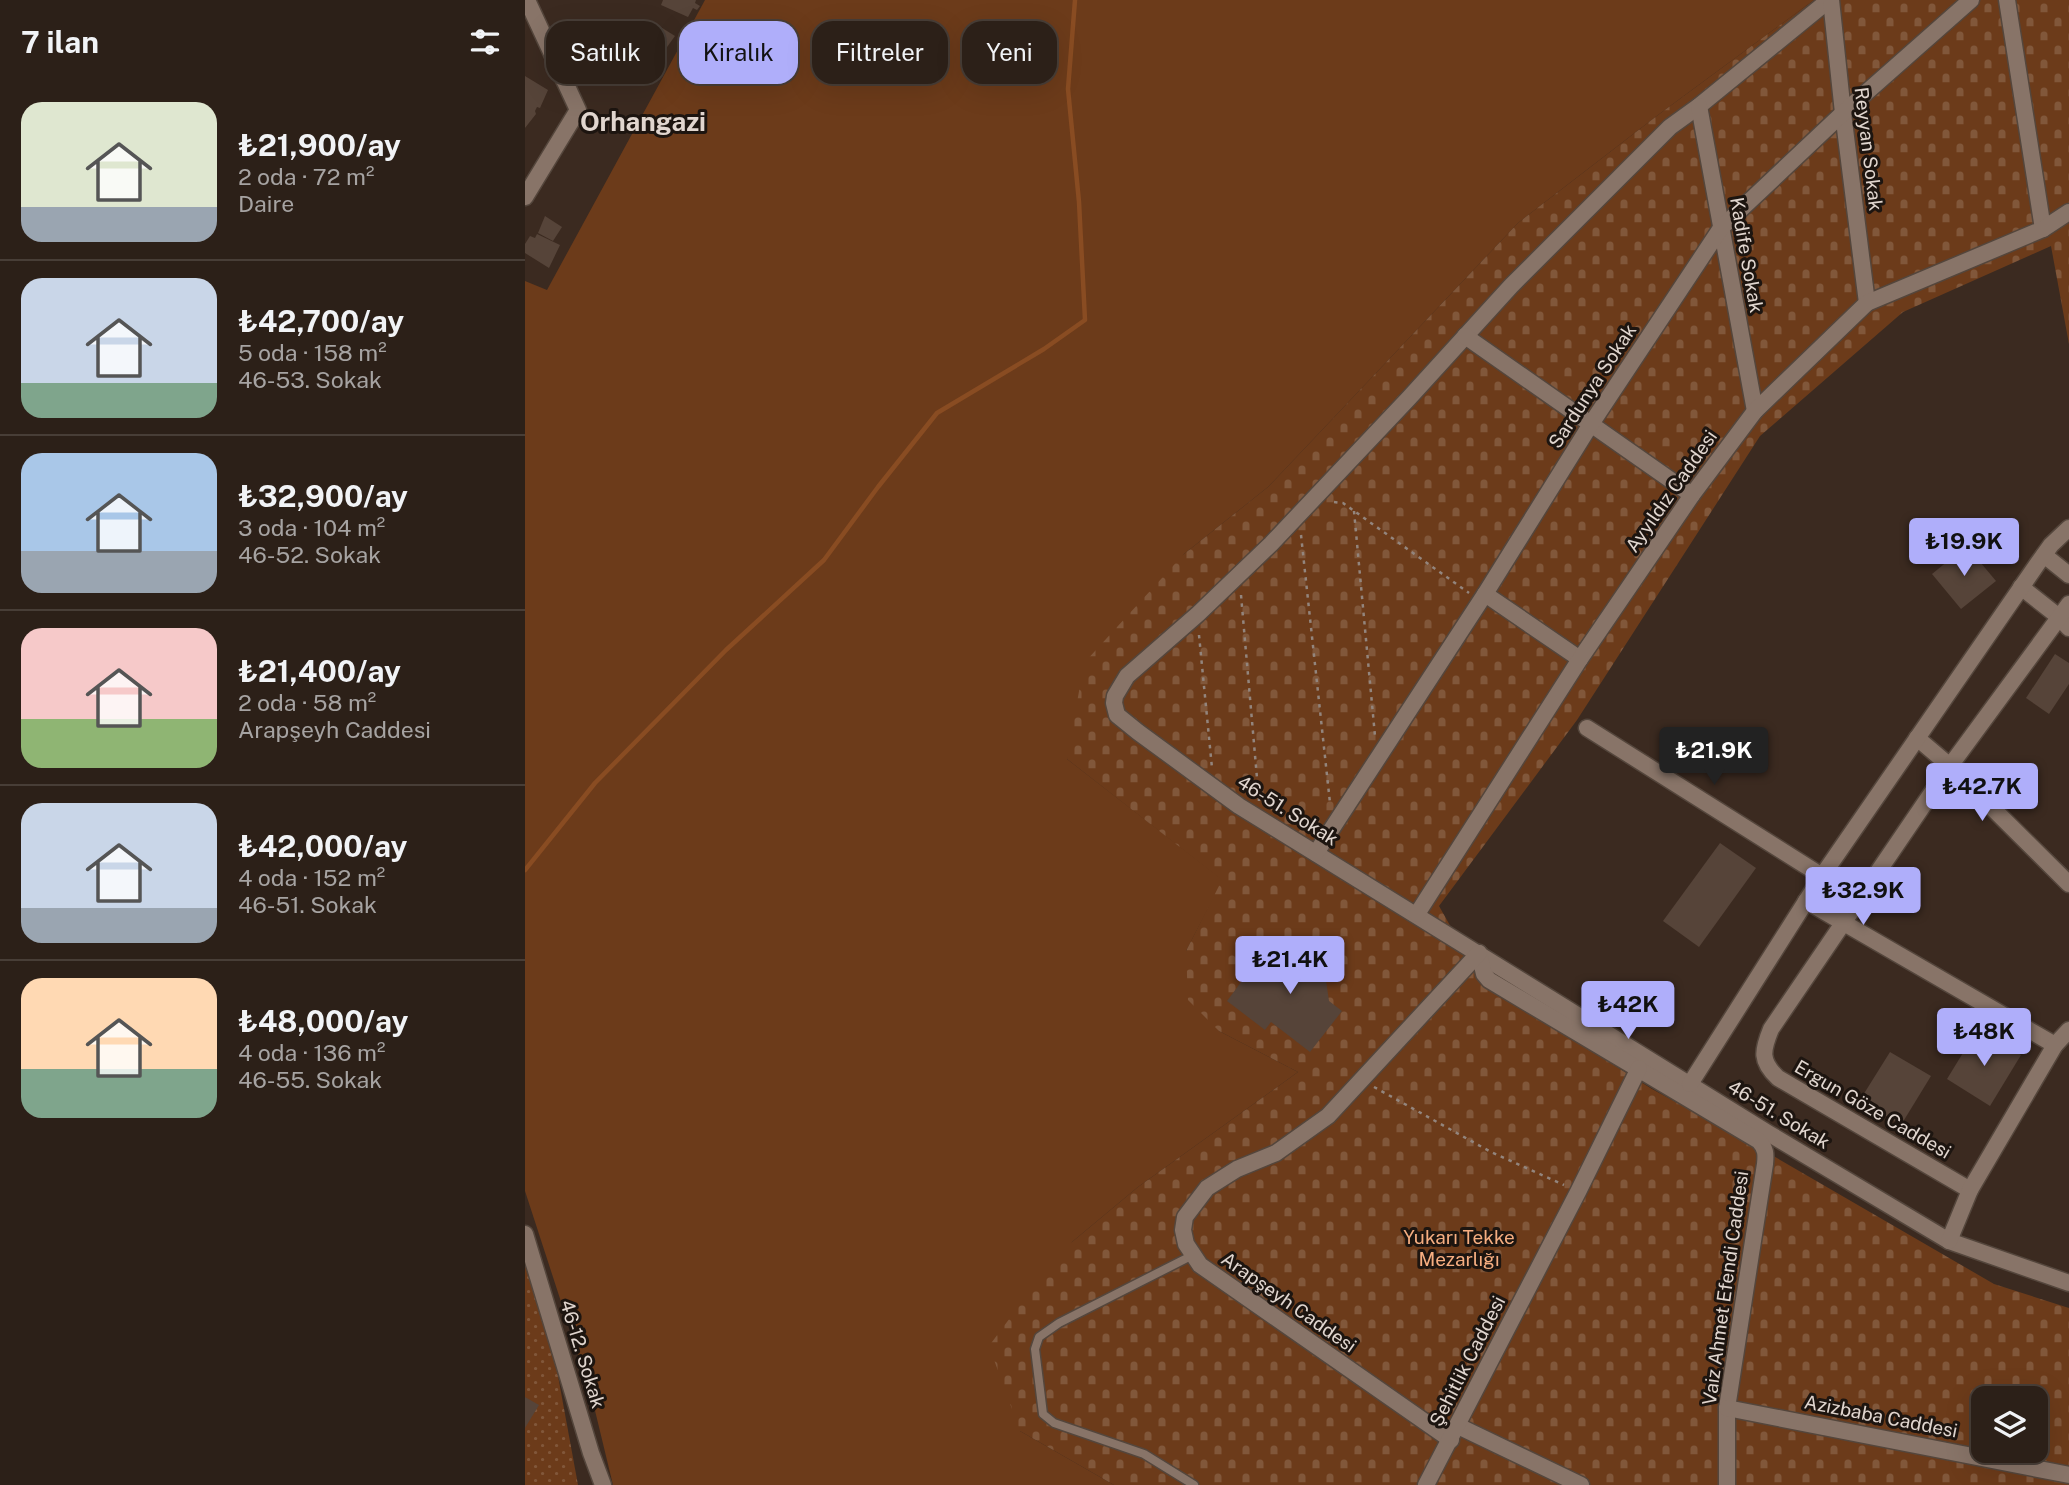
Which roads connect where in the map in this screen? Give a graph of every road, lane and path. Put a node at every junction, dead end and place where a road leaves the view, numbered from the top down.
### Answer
1 (527, 0) edge
2 (1830, 0) edge
3 (1971, 0) edge
4 (2007, 0) edge
5 (1699, 106) junction
6 (1843, 113) junction
7 (525, 197) edge
8 (2069, 212) edge
9 (1721, 228) junction
10 (2043, 229) junction
11 (1867, 303) junction
12 (1465, 337) junction
13 (1755, 411) junction
14 (1591, 425) junction
15 (1692, 495) junction
16 (1333, 502) dead end
17 (1355, 511) junction
18 (1299, 514) junction
19 (2069, 528) edge
20 (2044, 555) junction
21 (1239, 574) junction
22 (2069, 575) edge
23 (2021, 587) junction
24 (1483, 598) junction
25 (1198, 614) junction
26 (2066, 616) edge
27 (1580, 659) junction
28 (1587, 728) dead end
29 (1917, 738) junction
30 (1377, 760) junction
31 (1950, 766) junction
32 (1213, 787) junction
33 (1259, 818) junction
34 (1333, 828) junction
35 (1316, 853) junction
36 (1822, 876) junction
37 (2069, 884) edge
38 (1806, 901) junction
39 (1417, 914) junction
40 (1844, 922) junction
41 (1479, 953) junction
42 (2069, 1030) edge
43 (2055, 1045) junction
44 (1639, 1069) junction
45 (1362, 1079) junction
46 (1690, 1084) junction
47 (1759, 1141) joint
48 (1970, 1190) junction
49 (1578, 1192) junction
50 (525, 1234) edge
51 (1949, 1241) junction
52 (1193, 1255) junction
53 (2069, 1283) edge
54 (1727, 1408) junction
55 (1455, 1433) junction
56 (2069, 1475) edge
57 (603, 1485) edge
58 (1194, 1485) edge
59 (1426, 1485) edge
60 (1581, 1485) edge
61 (1727, 1485) edge

1 - 7 street
2 - 5 street
2 - 6 street, Reyyan Sokak
3 - 6 street, Sardunya Sokak
4 - 10 street
5 - 9 street, Kadife Sokak
5 - 12 street
6 - 9 street, Sardunya Sokak
6 - 11 street, Reyyan Sokak
8 - 10 street, Ayyıldız Caddesi
9 - 13 street, Kadife Sokak
9 - 14 street, Sardunya Sokak
10 - 11 street, Ayyıldız Caddesi
11 - 13 street, Ayyıldız Caddesi
12 - 14 street
12 - 18 street
13 - 15 street, Ayyıldız Caddesi
14 - 15 street
14 - 24 street, Sardunya Sokak
15 - 27 street, Ayyıldız Caddesi
16 - 17 path
17 - 24 path
17 - 30 path
18 - 21 street
18 - 34 path
19 - 20 street
20 - 22 street
20 - 23 street
21 - 25 street
21 - 33 path
23 - 26 street
23 - 29 street
24 - 27 street
24 - 30 street, Sardunya Sokak
25 - 32 path
25 - 32 street, 46-51. Sokak
26 - 31 street, Ergun Göze Caddesi
27 - 39 street, Ayyıldız Caddesi
28 - 36 street
29 - 31 street
29 - 36 street
30 - 34 street, Sardunya Sokak
31 - 37 street
31 - 40 street, Ergun Göze Caddesi
32 - 33 street, 46-51. Sokak
33 - 35 street, 46-51. Sokak
34 - 35 street, Sardunya Sokak
35 - 39 street, 46-51. Sokak
36 - 38 street
38 - 40 street
38 - 46 street
39 - 41 street, 46-51. Sokak
40 - 43 street
40 - 48 street, Ergun Göze Caddesi
41 - 44 street, 46-51. Sokak
41 - 45 street, Arapşeyh Caddesi
41 - 46 street, 46-51. Sokak
42 - 43 street
43 - 48 street
44 - 47 street, 46-51. Sokak
44 - 49 street, Şehitlik Caddesi
45 - 49 path
45 - 52 street, Arapşeyh Caddesi
46 - 51 street, 46-51. Sokak
47 - 54 street, Vaiz Ahmet Efendi Caddesi
48 - 51 street
49 - 55 street, Şehitlik Caddesi
50 - 57 street, 46-12. Sokak
51 - 53 street, 46-51. Sokak
52 - 55 street, Arapşeyh Caddesi
52 - 58 lane
54 - 56 street, Azizbaba Caddesi
54 - 61 street, Vaiz Ahmet Efendi Caddesi
55 - 59 street, Şehitlik Caddesi
55 - 60 street, Arapşeyh Caddesi

